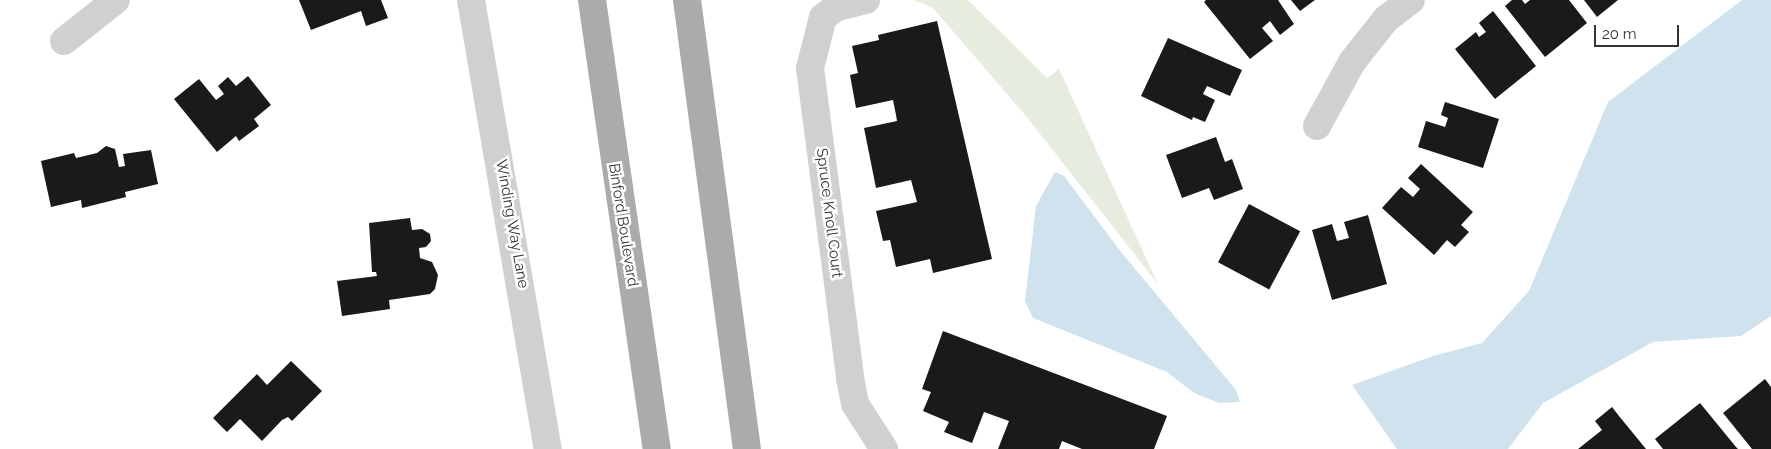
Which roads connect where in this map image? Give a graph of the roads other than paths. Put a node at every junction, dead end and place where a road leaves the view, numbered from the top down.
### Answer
1 (116, 0) edge
2 (471, 0) edge
3 (592, 0) edge
4 (687, 0) edge
5 (866, 0) edge
6 (1411, 0) edge
7 (64, 41) dead end
8 (1317, 126) dead end
9 (548, 449) edge
10 (657, 449) edge
11 (747, 449) edge
12 (884, 449) edge

1 - 7 street
2 - 9 street, Winding Way Lane
3 - 10 main road, Binford Boulevard
4 - 11 main road
5 - 12 street, Spruce Knoll Court
6 - 8 street

